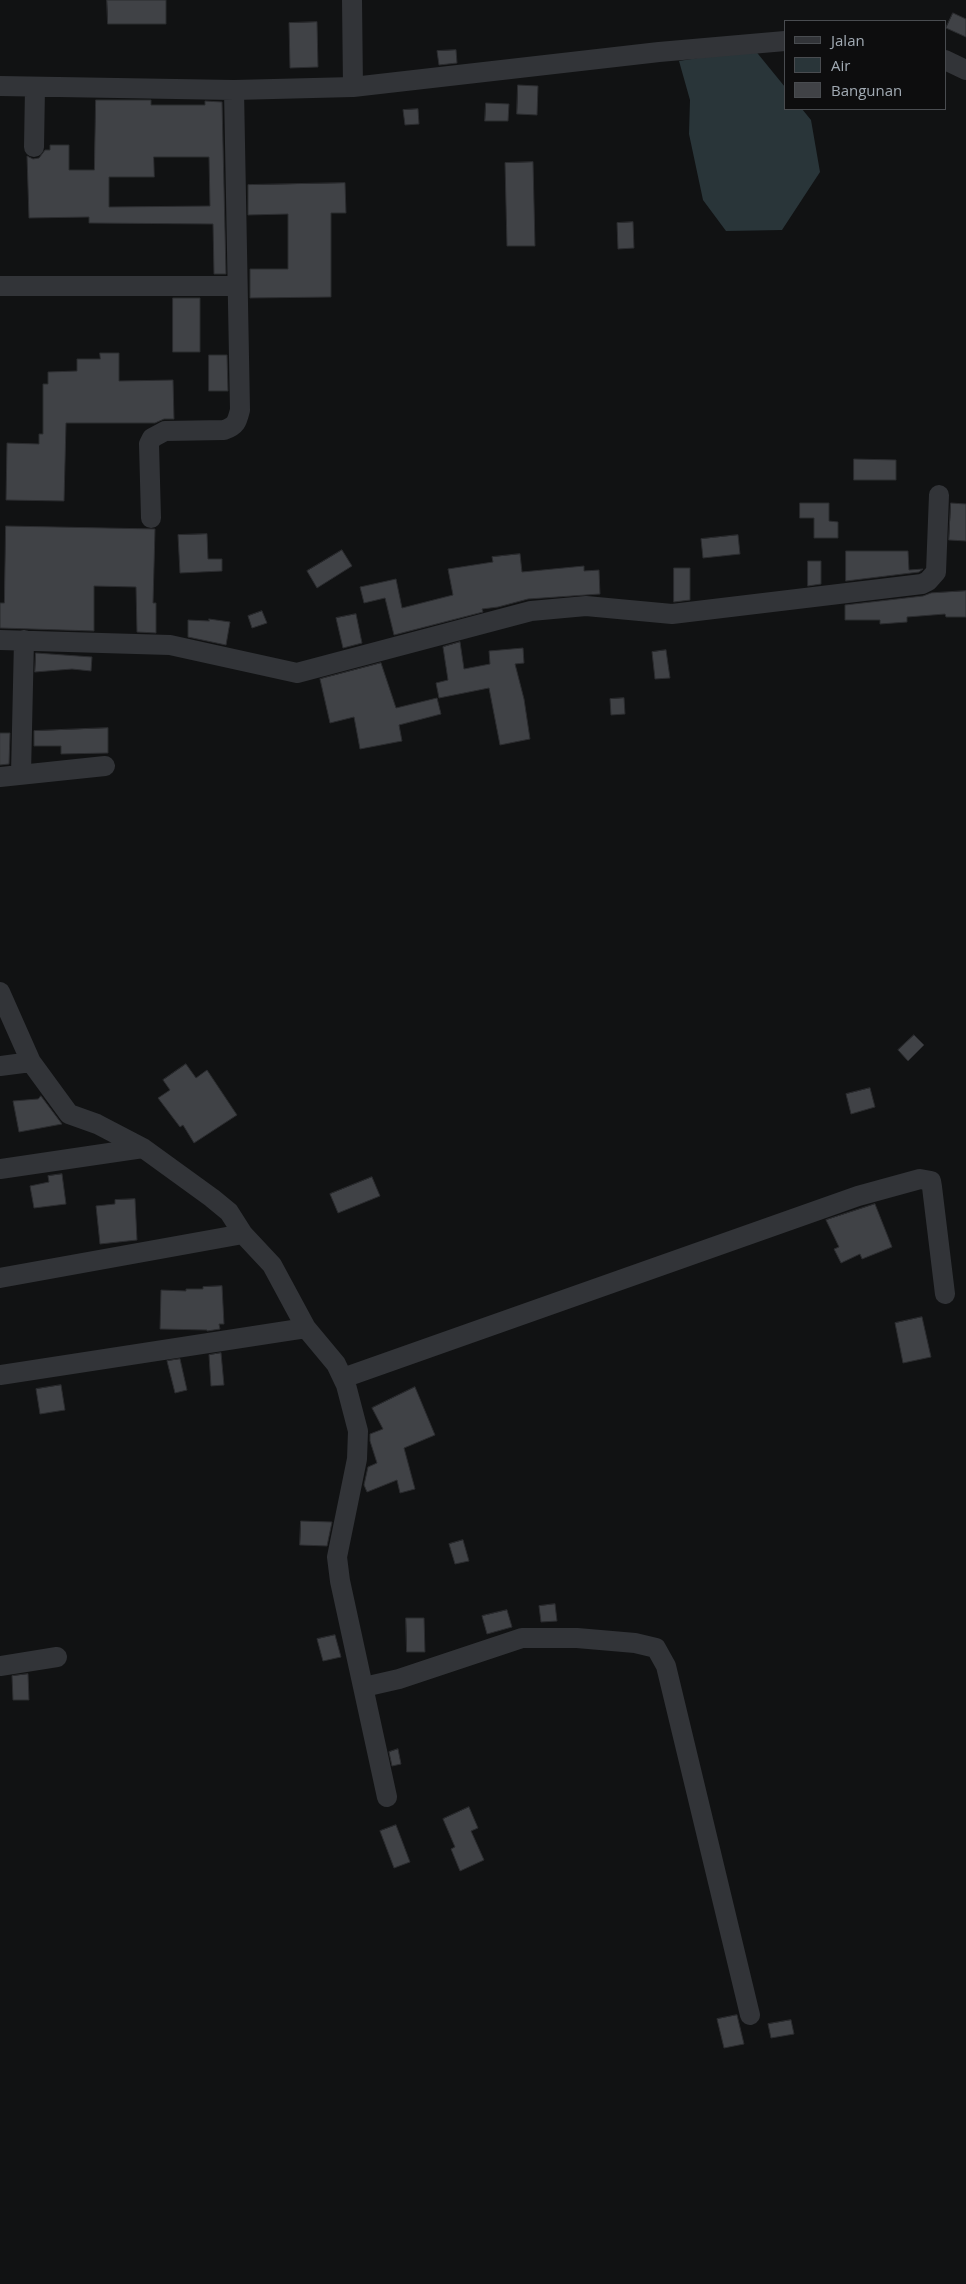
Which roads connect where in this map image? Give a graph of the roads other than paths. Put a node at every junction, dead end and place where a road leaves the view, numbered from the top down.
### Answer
1 (352, 0) edge
2 (784, 41) edge
3 (946, 60) edge
4 (966, 70) edge
5 (0, 86) edge
6 (353, 87) junction
7 (35, 88) junction
8 (234, 90) junction
9 (34, 147) dead end
10 (0, 286) edge
11 (237, 286) junction
12 (939, 495) dead end
13 (150, 518) dead end
14 (0, 640) edge
15 (24, 640) junction
16 (105, 766) dead end
17 (21, 774) junction
18 (0, 777) edge
19 (0, 992) edge
20 (31, 1062) junction
21 (0, 1066) edge
22 (143, 1148) junction
23 (0, 1168) edge
24 (243, 1234) junction
25 (0, 1278) edge
26 (945, 1294) dead end
27 (306, 1328) junction
28 (0, 1375) edge
29 (343, 1378) junction
30 (57, 1656) dead end
31 (0, 1666) edge
32 (364, 1687) junction
33 (387, 1797) dead end
34 (750, 2015) dead end

1 - 6 street
2 - 6 street
3 - 4 street
5 - 7 street
6 - 8 street
7 - 8 street
7 - 9 street
8 - 11 street
10 - 11 street
11 - 13 street
12 - 15 street
14 - 15 street
15 - 17 street
16 - 17 street
17 - 18 street
19 - 20 street
20 - 21 street
20 - 22 street
22 - 23 street
22 - 24 street
24 - 25 street
24 - 27 street
26 - 29 street
27 - 28 street
27 - 29 street
29 - 32 street
30 - 31 street
32 - 33 street
32 - 34 street

